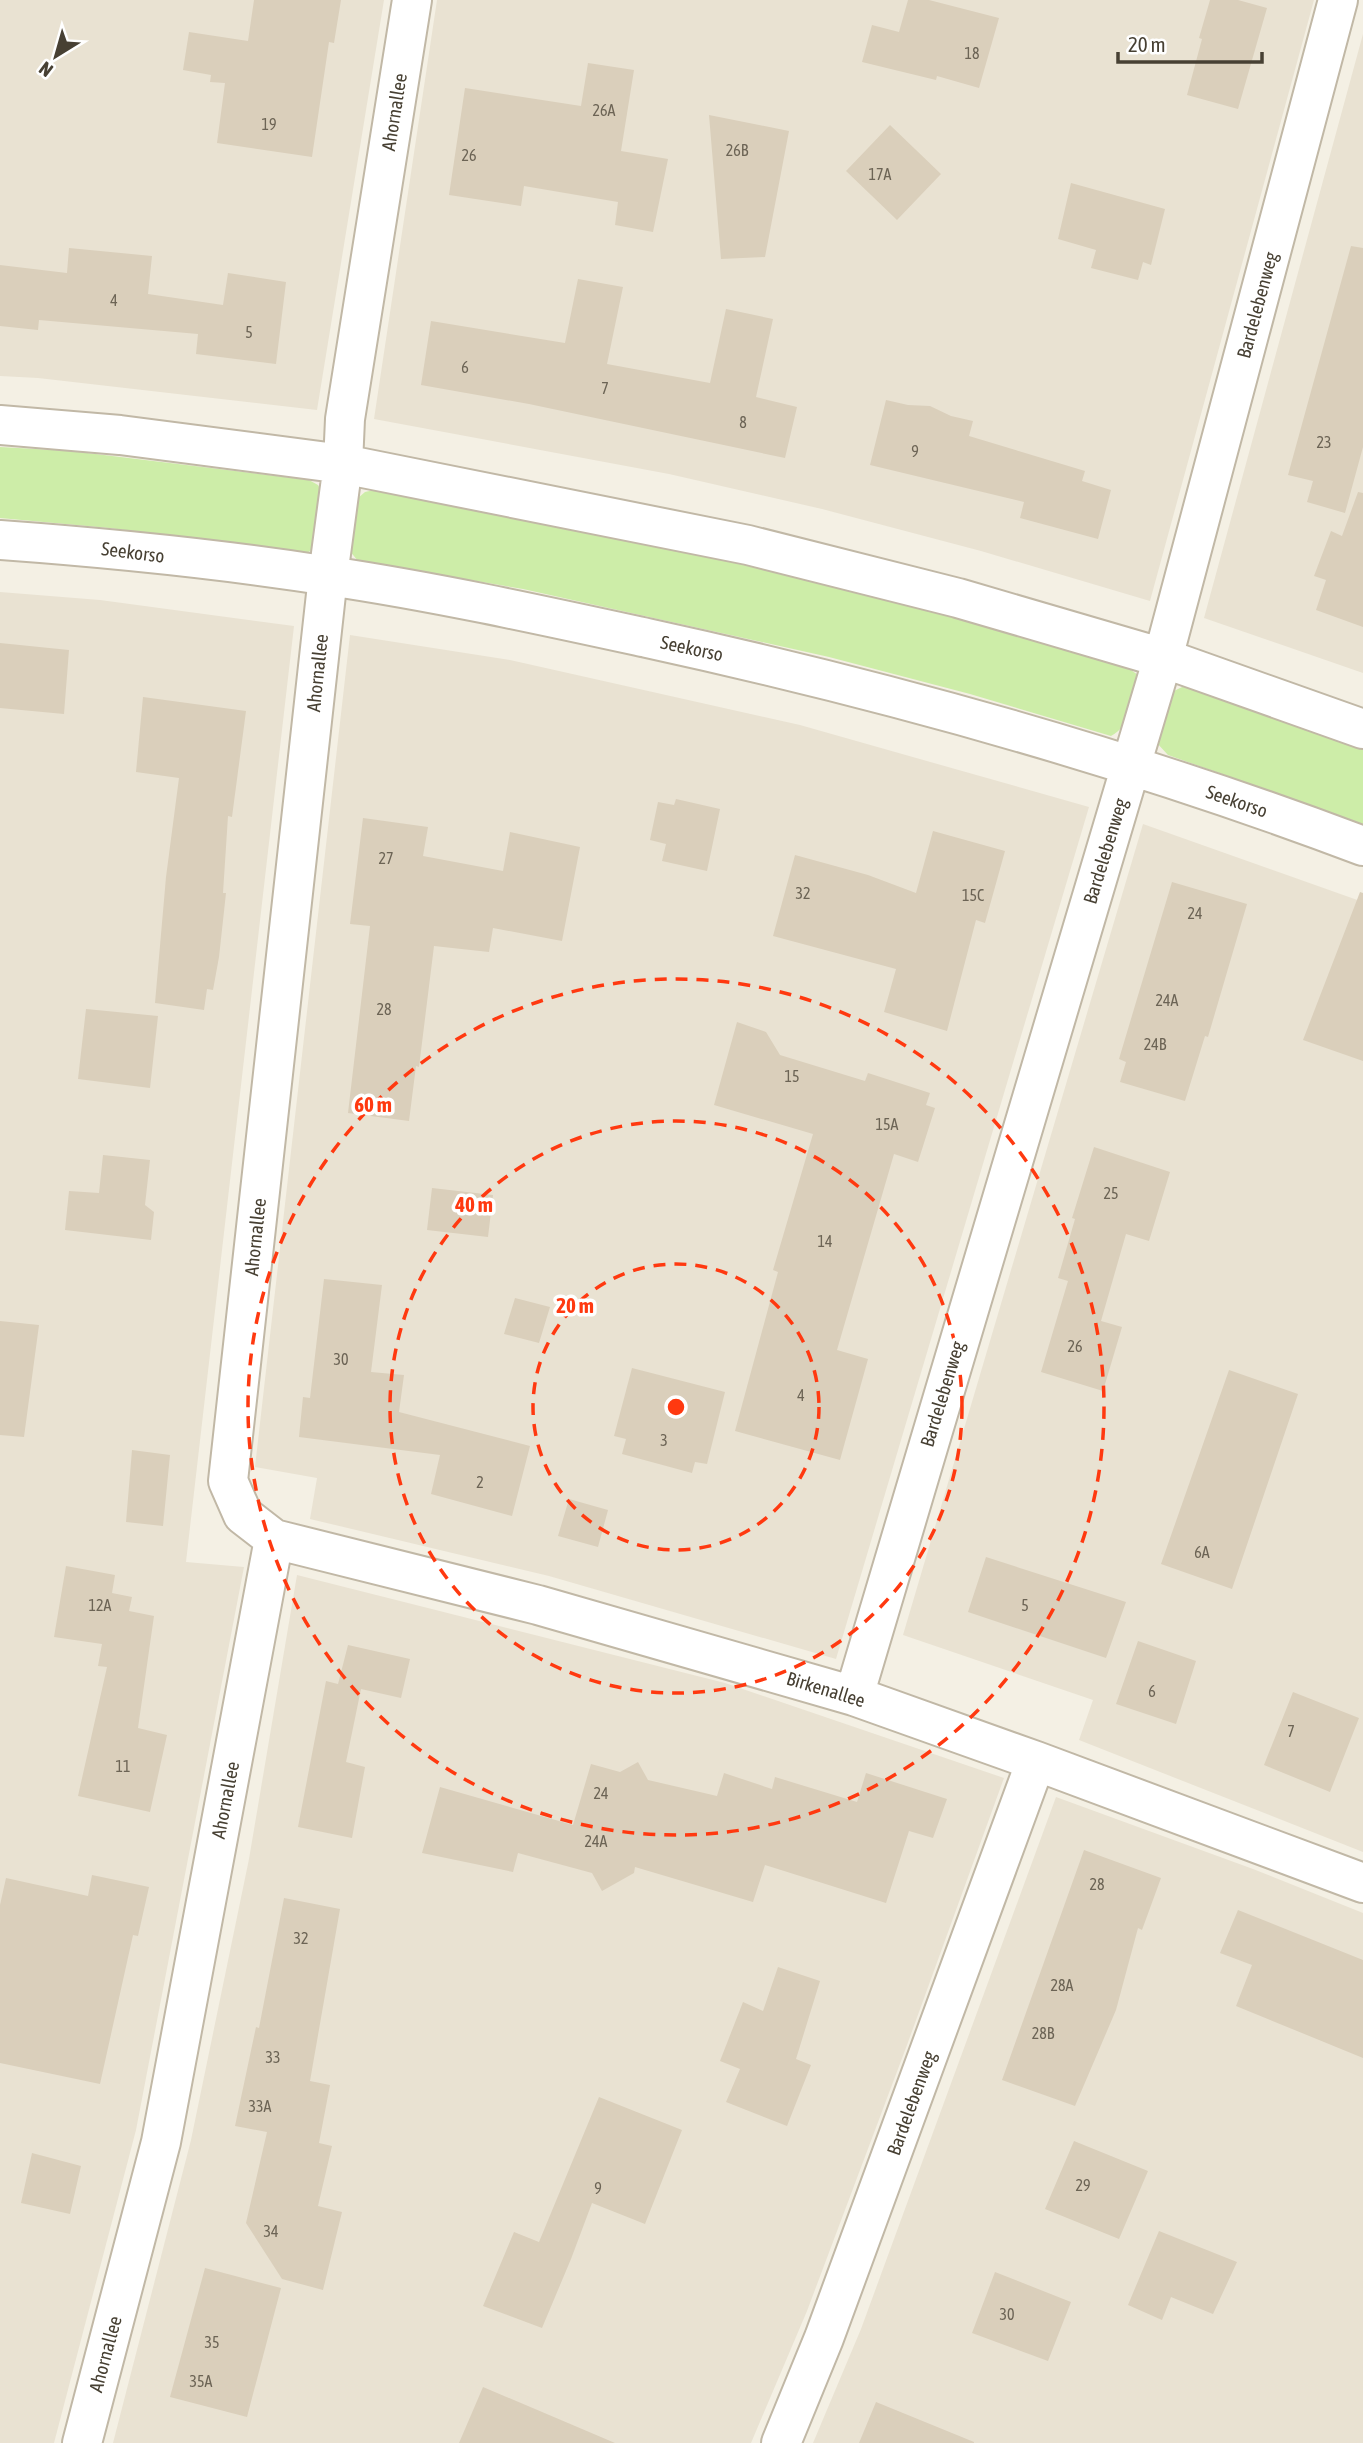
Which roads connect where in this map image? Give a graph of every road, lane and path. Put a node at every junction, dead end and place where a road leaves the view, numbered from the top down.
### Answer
1 (412, 0) edge
2 (1338, 0) edge
3 (0, 425) edge
4 (343, 464) junction
5 (0, 540) edge
6 (328, 576) junction
7 (1163, 658) junction
8 (1363, 729) edge
9 (1130, 765) junction
10 (1363, 846) edge
11 (274, 1539) junction
12 (854, 1696) junction
13 (1036, 1761) junction
14 (1363, 1883) edge
15 (82, 2443) edge
16 (781, 2443) edge

1 - 4 street, Ahornallee
2 - 7 street, Bardelebenweg
3 - 4 street
4 - 6 street, Ahornallee
4 - 7 street
5 - 6 street, Seekorso
6 - 9 street, Seekorso
6 - 11 street, Ahornallee
7 - 8 street
7 - 9 street, Bardelebenweg
9 - 10 street, Seekorso
9 - 12 street, Bardelebenweg
11 - 12 street, Birkenallee
11 - 15 street, Ahornallee
12 - 13 street, Birkenallee
13 - 14 street, Birkenallee
13 - 16 street, Bardelebenweg

